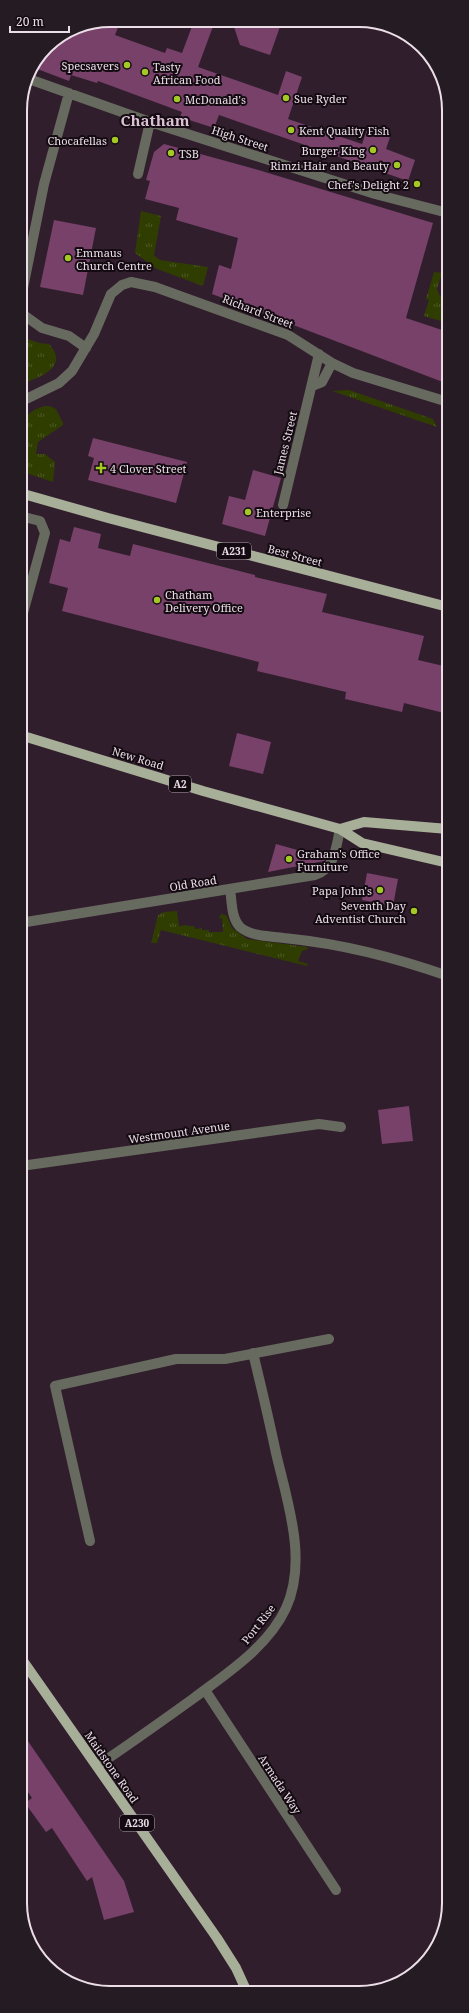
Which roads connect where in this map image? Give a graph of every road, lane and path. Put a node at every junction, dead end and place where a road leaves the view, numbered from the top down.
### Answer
1 (32, 80) edge
2 (69, 93) junction
3 (150, 122) junction
4 (138, 174) dead end
5 (442, 211) edge
6 (27, 268) edge
7 (27, 317) edge
8 (86, 348) junction
9 (319, 354) junction
10 (332, 363) junction
11 (312, 386) junction
12 (27, 399) edge
13 (442, 400) edge
14 (27, 495) edge
15 (283, 505) dead end
16 (27, 518) edge
17 (27, 600) edge
18 (442, 605) edge
19 (27, 737) edge
20 (442, 828) edge
21 (340, 829) junction
22 (442, 861) edge
23 (230, 889) junction
24 (27, 922) edge
25 (442, 974) edge
26 (342, 1127) dead end
27 (27, 1165) edge
28 (330, 1339) dead end
29 (254, 1353) junction
30 (90, 1541) dead end
31 (27, 1667) edge
32 (205, 1690) junction
33 (97, 1766) junction
34 (336, 1890) dead end
35 (244, 1986) edge

1 - 2 street, High Street
2 - 3 street, High Street
2 - 6 street
3 - 4 street
3 - 5 street, High Street
7 - 8 street
8 - 9 street, Richard Street
8 - 12 street
9 - 10 street, Richard Street
9 - 11 street, James Street
10 - 11 street
10 - 13 street, Richard Street
11 - 15 street, James Street
14 - 18 main road, Best Street / A231
16 - 17 street
19 - 21 main road, New Road / A2
20 - 21 main road
21 - 22 main road, New Road / A2
21 - 23 street, Old Road
23 - 24 street, Old Road
23 - 25 street
26 - 27 street, Westmount Avenue
28 - 29 street
29 - 30 street
29 - 32 street, Port Rise
31 - 33 main road, Maidstone Road / A230
32 - 33 street, Port Rise
32 - 34 street, Armada Way
33 - 35 main road, Maidstone Road / A230

